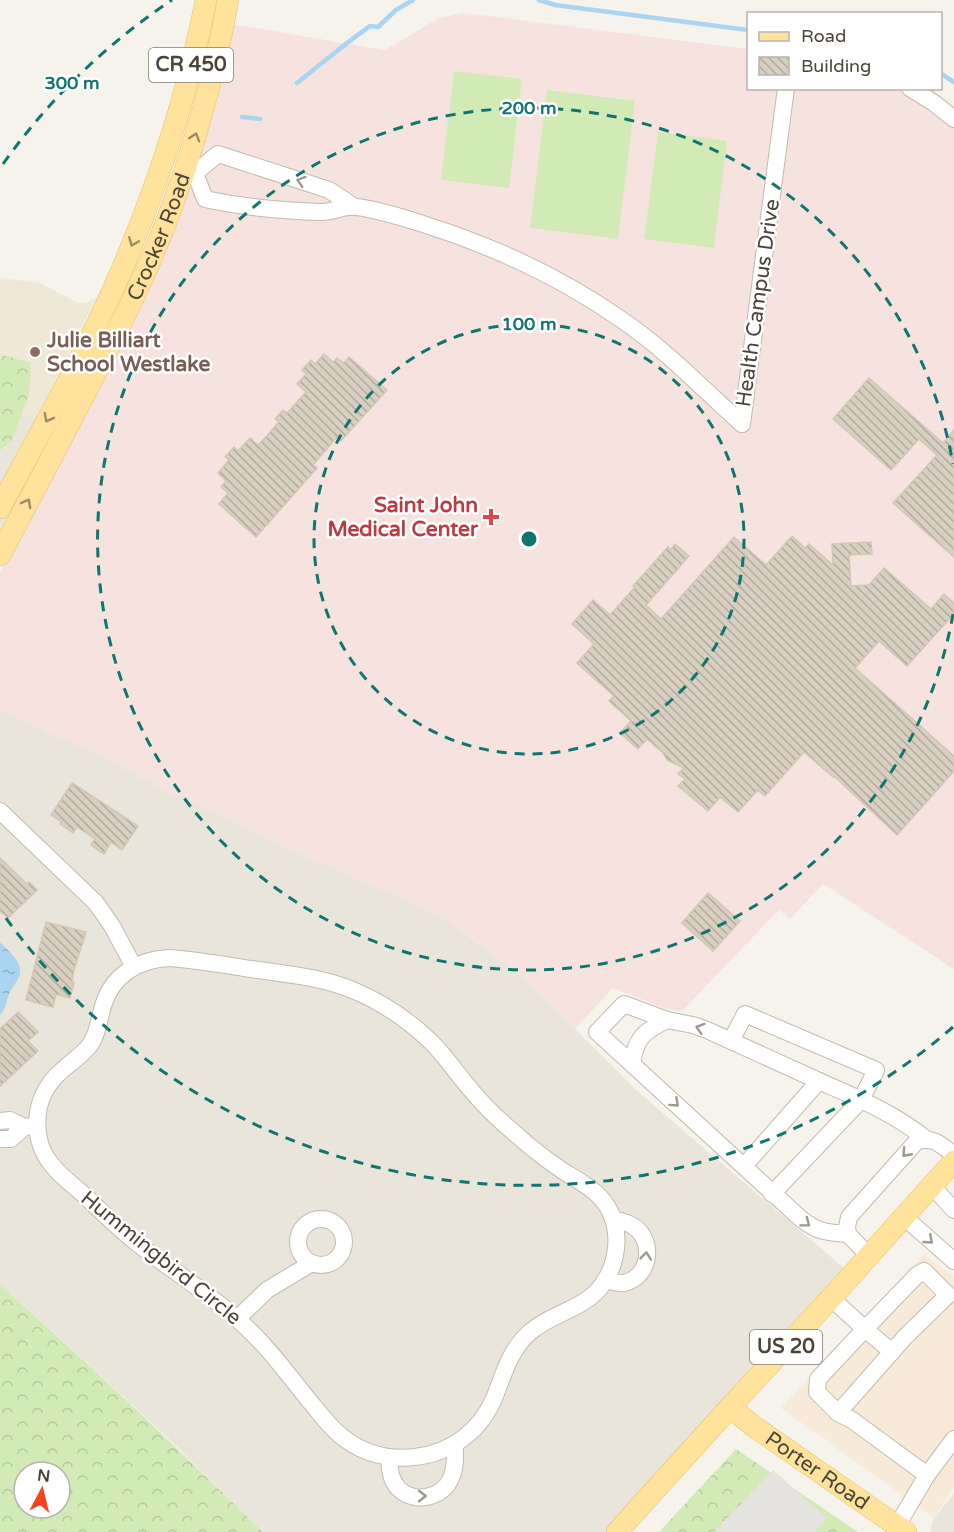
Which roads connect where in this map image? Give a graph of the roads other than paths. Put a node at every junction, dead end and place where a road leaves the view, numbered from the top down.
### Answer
1 (206, 0) edge
2 (228, 0) edge
3 (786, 90) edge
4 (912, 90) edge
5 (954, 119) edge
6 (164, 161) junction
7 (190, 171) junction
8 (353, 206) junction
9 (0, 508) edge
10 (0, 555) edge
11 (0, 811) edge
12 (134, 967) junction
13 (667, 1020) junction
14 (732, 1041) junction
15 (632, 1063) junction
16 (819, 1081) junction
17 (861, 1100) junction
18 (0, 1121) edge
19 (31, 1126) junction
20 (0, 1139) edge
21 (926, 1139) junction
22 (954, 1155) edge
23 (954, 1161) edge
24 (744, 1166) junction
25 (932, 1186) junction
26 (772, 1194) junction
27 (954, 1210) edge
28 (904, 1217) junction
29 (613, 1219) junction
30 (848, 1234) junction
31 (869, 1256) junction
32 (954, 1261) edge
33 (312, 1263) dead end
34 (605, 1280) junction
35 (831, 1298) junction
36 (237, 1319) junction
37 (866, 1329) junction
38 (892, 1352) junction
39 (730, 1407) junction
40 (838, 1413) junction
41 (954, 1439) edge
42 (455, 1445) junction
43 (389, 1458) junction
44 (927, 1475) junction
45 (901, 1529) edge
46 (617, 1532) edge

1 - 6 main road, Crocker Road / CR 450
7 -> 2 main road, Crocker Road
3 - 8 street, Health Campus Drive
4 - 5 street
6 - 7 street
6 -> 9 main road, Crocker Road
8 -> 7 street, Health Campus Drive
7 - 8 street, Health Campus Drive
10 -> 7 main road, Crocker Road
11 - 12 street
12 - 19 street, Hummingbird Circle
12 - 29 street, Hummingbird Circle
14 -> 13 street
13 - 15 street
13 - 15 street
14 - 16 street
14 - 17 street
15 -> 24 street
16 - 17 street
16 - 24 street
17 - 21 street
17 - 26 street
18 - 19 street
19 - 20 street
19 - 36 street, Hummingbird Circle
21 - 22 street
21 -> 30 street
23 - 25 main road, US 20
24 - 26 street
25 - 27 street
25 - 28 main road, US 20
26 -> 30 street
28 - 31 main road, US 20
28 -> 32 street
29 - 34 street, Hummingbird Circle
34 -> 29 street
30 - 31 street
31 - 35 main road, US 20
33 - 36 street
34 - 42 street, Hummingbird Circle
35 - 37 street
35 - 39 main road, US 20
36 - 43 street, Hummingbird Circle
37 - 38 street
37 - 38 street
37 - 40 street
38 - 40 street
39 - 45 main road, Porter Road
39 - 46 main road, US 20
40 - 44 street
41 - 44 street
42 - 43 street, Hummingbird Circle
43 -> 42 street
44 - 45 street

